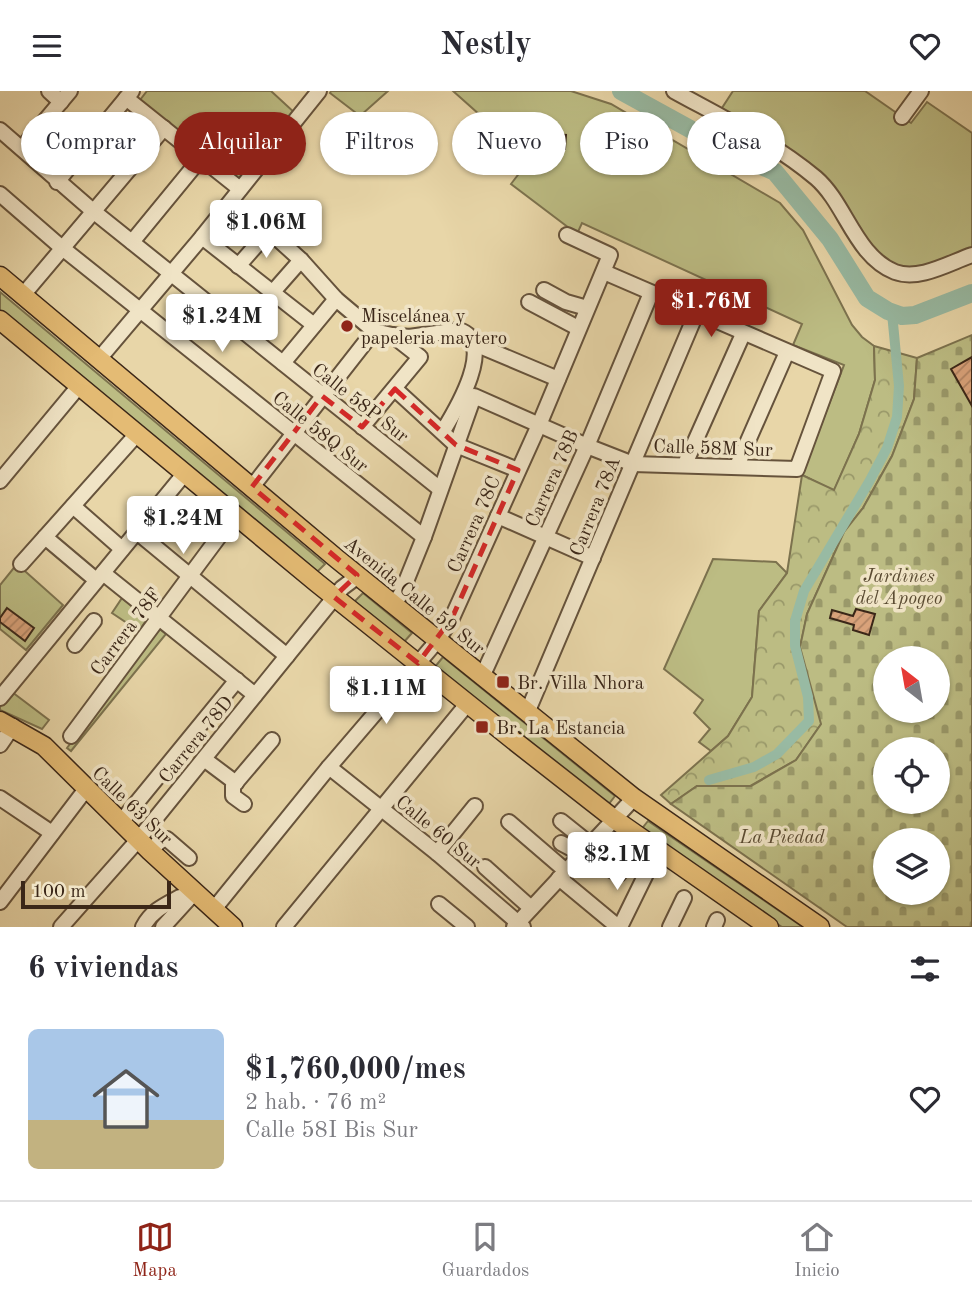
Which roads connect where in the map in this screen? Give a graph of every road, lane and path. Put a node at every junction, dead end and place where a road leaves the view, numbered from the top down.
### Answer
1 (49, 91) edge
2 (319, 91) edge
3 (674, 91) edge
4 (921, 91) edge
5 (129, 95) edge
6 (65, 96) edge
7 (52, 112) edge
8 (902, 117) dead end
9 (164, 128) junction
10 (0, 130) edge
11 (174, 136) edge
12 (21, 147) edge
13 (50, 175) edge
14 (186, 175) edge
15 (223, 175) edge
16 (57, 182) junction
17 (240, 189) junction
18 (0, 194) edge
19 (93, 211) junction
20 (567, 235) dead end
21 (202, 237) junction
22 (132, 242) junction
23 (61, 247) junction
24 (972, 255) edge
25 (301, 260) junction
26 (238, 266) junction
27 (604, 272) junction
28 (171, 274) junction
29 (0, 276) edge
30 (544, 290) dead end
31 (272, 293) junction
32 (651, 293) junction
33 (23, 295) junction
34 (336, 299) junction
35 (529, 302) dead end
36 (587, 308) junction
37 (140, 311) junction
38 (696, 314) junction
39 (0, 320) edge
40 (314, 325) junction
41 (578, 328) junction
42 (374, 331) junction
43 (743, 334) junction
44 (392, 335) junction
45 (471, 338) junction
46 (787, 352) junction
47 (99, 359) junction
48 (283, 363) junction
49 (558, 379) junction
50 (79, 386) junction
51 (395, 389) junction
52 (322, 395) junction
53 (462, 410) junction
54 (538, 425) junction
55 (362, 427) junction
56 (443, 431) junction
57 (293, 433) junction
58 (137, 434) junction
59 (456, 445) junction
60 (587, 446) junction
61 (632, 464) junction
62 (685, 464) junction
63 (737, 467) junction
64 (518, 470) junction
65 (185, 473) junction
66 (0, 481) edge
67 (252, 487) junction
68 (440, 489) junction
69 (73, 506) junction
70 (235, 515) junction
71 (498, 516) junction
72 (136, 532) junction
73 (46, 537) junction
74 (424, 537) junction
75 (546, 537) junction
76 (122, 549) junction
77 (593, 558) junction
78 (337, 559) junction
79 (21, 564) dead end
80 (190, 576) junction
81 (358, 576) junction
82 (100, 577) junction
83 (317, 583) junction
84 (334, 597) junction
85 (393, 605) junction
86 (68, 614) junction
87 (159, 618) junction
88 (437, 641) junction
89 (75, 645) dead end
90 (287, 656) junction
91 (418, 663) junction
92 (482, 677) junction
93 (237, 680) junction
94 (256, 695) junction
95 (0, 698) edge
96 (468, 703) junction
97 (527, 713) junction
98 (6, 724) edge
99 (71, 736) dead end
100 (272, 740) dead end
101 (0, 745) edge
102 (204, 759) junction
103 (329, 767) junction
104 (236, 783) junction
105 (86, 789) junction
106 (0, 798) edge
107 (634, 798) junction
108 (244, 804) dead end
109 (475, 806) dead end
110 (382, 810) junction
111 (614, 819) junction
112 (561, 821) dead end
113 (509, 822) dead end
114 (120, 823) junction
115 (52, 833) junction
116 (561, 843) dead end
117 (144, 846) junction
118 (586, 849) junction
119 (438, 853) junction
120 (189, 858) dead end
121 (485, 867) dead end
122 (646, 872) dead end
123 (563, 874) junction
124 (619, 874) dead end
125 (192, 896) junction
126 (684, 898) dead end
127 (0, 902) edge
128 (439, 904) dead end
129 (214, 908) junction
130 (531, 908) junction
131 (518, 926) edge
132 (61, 927) edge
133 (143, 927) edge
134 (163, 927) edge
135 (233, 927) edge
136 (284, 927) edge
137 (467, 927) edge
138 (619, 927) edge
139 (670, 927) edge
140 (769, 927) edge
141 (820, 927) edge

1 - 6 street
2 - 17 street
3 - 24 street
4 - 8 street
5 - 9 street
5 - 16 street
6 - 7 street
9 - 11 street
9 - 19 street
10 - 12 street, Calle 58P Sur
13 - 16 street, Calle 58P Sur
14 - 22 street
15 - 17 street
16 - 19 street, Calle 58P Sur
17 - 21 street
18 - 23 street, Calle 58Q Sur
19 - 22 street, Calle 58P Sur
19 - 23 street
20 - 27 street, Carrera 78C
21 - 26 street
21 - 28 street
22 - 28 street, Calle 58P Sur
23 - 33 street
23 - 37 street, Calle 58Q Sur
25 - 26 street
25 - 31 street
25 - 34 street
26 - 31 street
27 - 32 street
27 - 36 street, Carrera 78C
28 - 37 street
28 - 48 street, Calle 58P Sur
29 - 33 main road, Avenida Calle 59 Sur
30 - 36 street
31 - 40 street
32 - 38 street
32 - 60 street, Carrera 78B
33 - 47 main road, Avenida Calle 59 Sur
34 - 40 street
34 - 42 street
35 - 41 street
36 - 41 street, Carrera 78C
37 - 47 street
37 - 57 street, Calle 58Q Sur
38 - 43 street
38 - 61 street, Carrera 78A
39 - 50 main road
40 - 48 street
41 - 49 street, Carrera 78C
42 - 44 street
42 - 52 street
43 - 46 street
43 - 62 street
44 - 45 street
44 - 51 street
45 - 49 street
45 - 53 street
46 - 63 street
46 - 63 street, Calle 58M Sur
47 - 67 main road, Avenida Calle 59 Sur
48 - 52 street, Calle 58P Sur
49 - 54 street, Carrera 78C
50 - 58 main road
50 - 66 street
51 - 55 street
51 - 56 street
52 - 55 street, Calle 58P Sur
52 - 57 street
53 - 54 street, Calle 58M Sur
53 - 56 street
53 - 59 street
54 - 60 street, Calle 58M Sur
54 - 64 street, Carrera 78C
55 - 68 street, Calle 58P Sur
56 - 59 street
57 - 67 street
57 - 74 street, Calle 58Q Sur
58 - 65 main road
58 - 69 street
59 - 64 street
59 - 68 street
60 - 61 street, Calle 58M Sur
60 - 75 street, Carrera 78B
61 - 62 street, Calle 58M Sur
61 - 77 street, Carrera 78A
62 - 63 street, Calle 58M Sur
64 - 71 street, Carrera 78C
65 - 70 main road
65 - 72 street
67 - 78 main road, Avenida Calle 59 Sur
68 - 74 street
69 - 73 street
69 - 76 street
70 - 80 street, Carrera 78F
70 - 83 main road
71 - 75 street
71 - 88 street, Carrera 78C
72 - 76 street
72 - 80 street
73 - 79 street
73 - 82 street
74 - 85 street
75 - 77 street
75 - 92 street, Carrera 78B
76 - 82 street
77 - 97 street, Carrera 78A
78 - 81 main road, Avenida Calle 59 Sur
78 - 83 main road
80 - 87 street, Carrera 78F
80 - 90 street
81 - 84 street, Carrera 78D
81 - 85 main road, Avenida Calle 59 Sur
82 - 86 street
82 - 87 street
83 - 84 main road
84 - 90 street, Carrera 78D
84 - 91 main road
85 - 88 main road, Avenida Calle 59 Sur
86 - 89 street
86 - 95 street
87 - 93 street
87 - 99 street, Carrera 78F
88 - 91 street, Carrera 78C
88 - 92 main road, Avenida Calle 59 Sur
90 - 94 street, Carrera 78D
91 - 96 main road
91 - 103 street, Carrera 78C
92 - 97 main road, Avenida Calle 59 Sur
93 - 94 street
93 - 114 street
94 - 102 street, Carrera 78D
96 - 110 street
96 - 111 main road
97 - 107 main road, Avenida Calle 59 Sur
98 - 101 street
98 - 105 main road, Calle 63 Sur
100 - 104 street
102 - 104 street
102 - 117 street, Carrera 78D
103 - 110 street, Calle 60 Sur
103 - 129 street, Carrera 78C
104 - 108 street
105 - 114 main road, Calle 63 Sur
105 - 115 street
106 - 115 street
107 - 111 street
107 - 141 main road, Avenida Calle 59 Sur
109 - 119 street
110 - 119 street, Calle 60 Sur
110 - 136 street
111 - 118 street
111 - 140 main road
112 - 118 street
113 - 123 street
114 - 117 main road, Calle 63 Sur
115 - 127 street
116 - 118 street
117 - 120 street
117 - 125 main road, Calle 63 Sur
117 - 132 street, Carrera 78D
118 - 123 street
118 - 124 street
119 - 131 street, Calle 60 Sur
121 - 130 street
122 - 138 street
123 - 130 street
123 - 138 street
125 - 129 main road, Calle 63 Sur
125 - 133 street
125 - 134 street
126 - 139 street
128 - 137 street
129 - 135 main road, Calle 63 Sur
130 - 131 street

